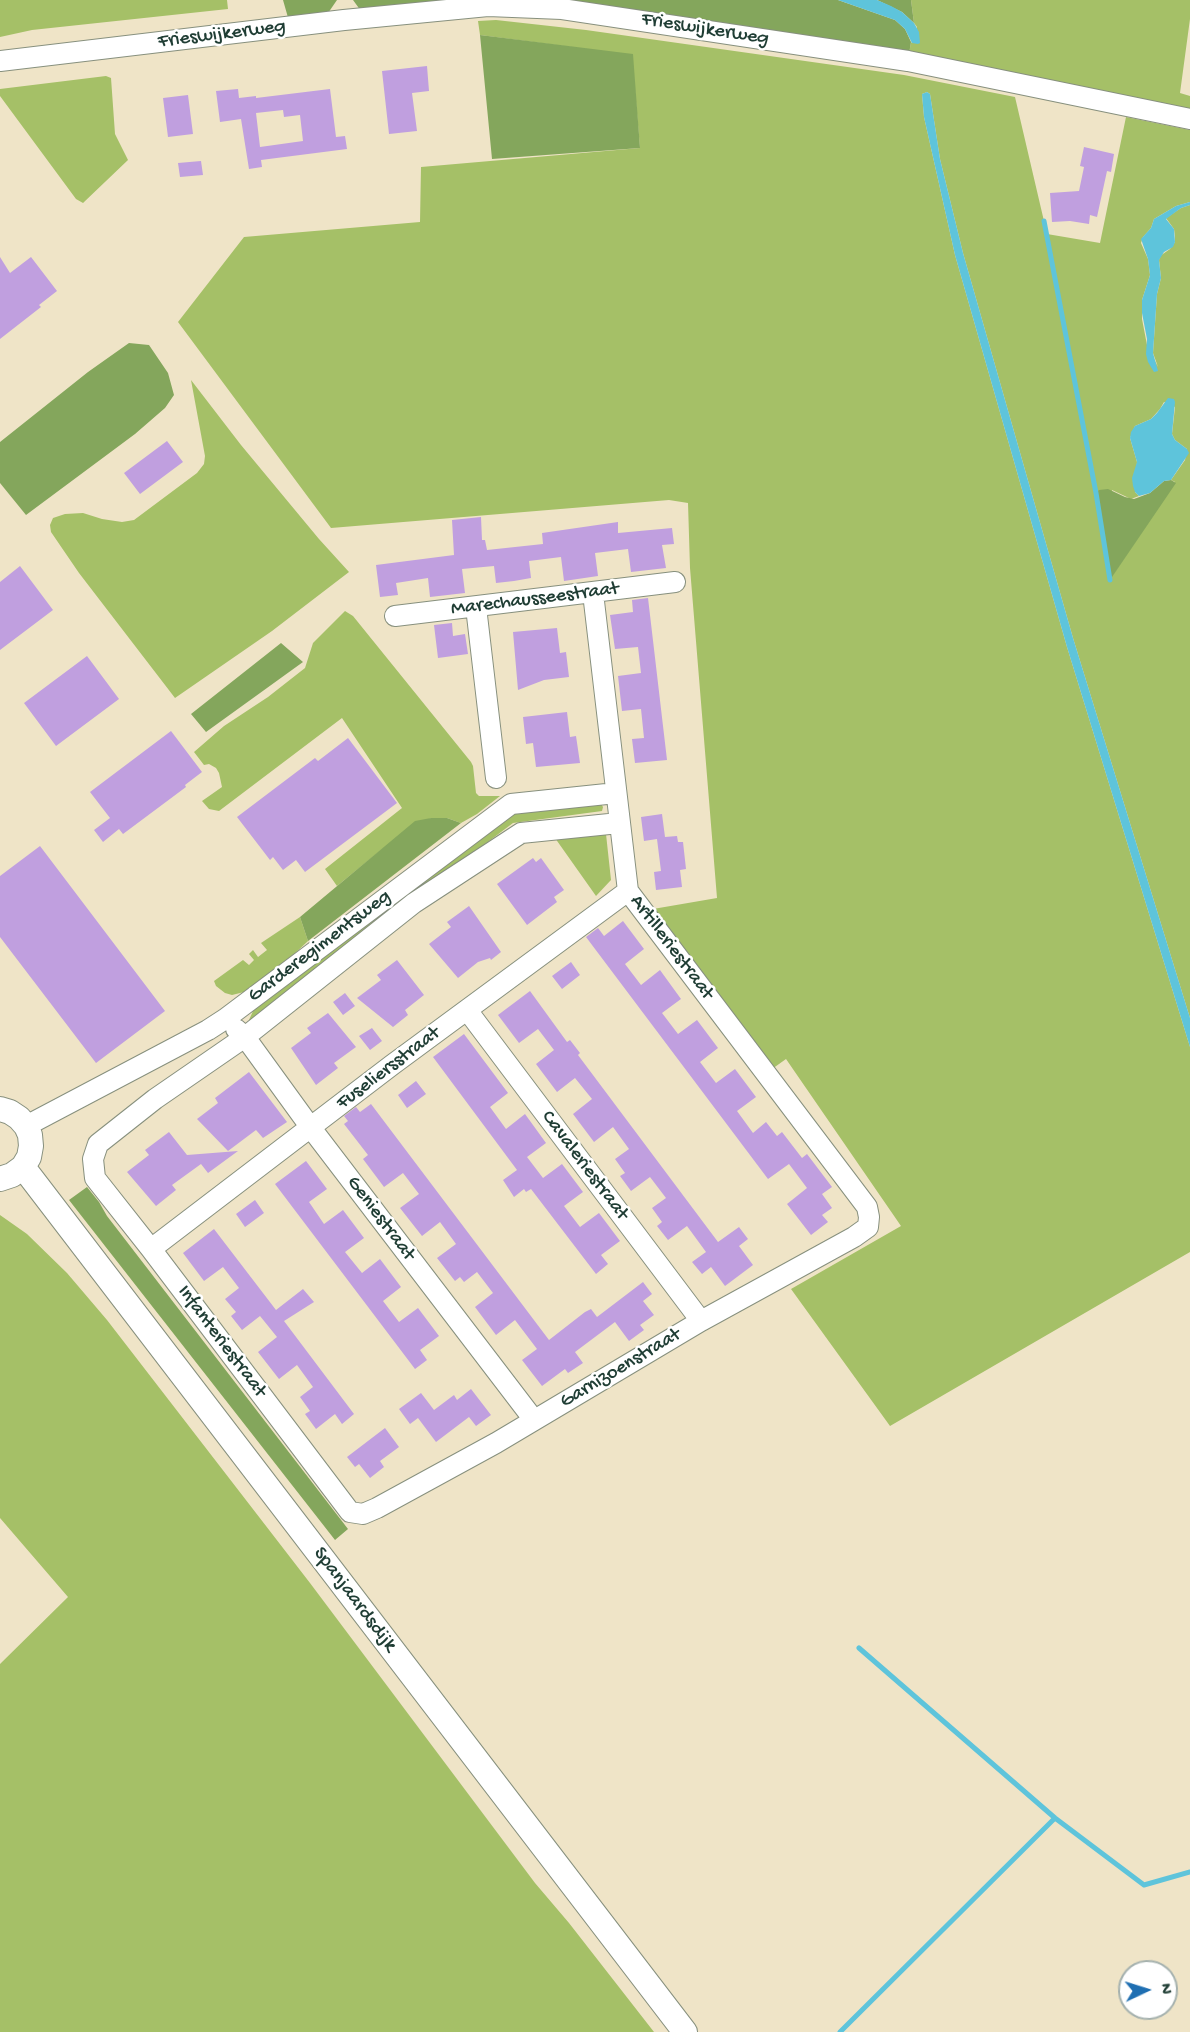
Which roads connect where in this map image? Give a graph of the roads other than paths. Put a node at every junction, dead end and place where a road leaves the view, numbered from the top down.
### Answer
1 (0, 61) edge
2 (1190, 119) edge
3 (675, 582) dead end
4 (593, 593) junction
5 (477, 607) junction
6 (394, 616) dead end
7 (496, 778) dead end
8 (616, 793) junction
9 (619, 823) junction
10 (628, 891) junction
11 (467, 1010) junction
12 (225, 1018) junction
13 (245, 1037) junction
14 (0, 1110) edge
15 (26, 1125) junction
16 (311, 1128) junction
17 (93, 1159) joint
18 (23, 1167) junction
19 (0, 1179) edge
20 (869, 1217) joint
21 (151, 1249) junction
22 (701, 1322) junction
23 (534, 1420) junction
24 (363, 1514) joint
25 (685, 2032) edge

1 - 2 street, Frieswijkerweg
3 - 4 street, Marechausseestraat
4 - 5 street, Marechausseestraat
4 - 8 street, Artilleriestraat
5 - 6 street, Marechausseestraat
5 - 7 street
8 - 9 street, Artilleriestraat
8 - 12 street, Garderegimentsweg
9 - 10 street, Artilleriestraat
9 - 13 street, Garderegimentsweg
10 - 11 street, Fuseliersstraat
10 - 20 street, Artilleriestraat
11 - 16 street, Fuseliersstraat
11 - 22 street, Cavaleriestraat
12 - 13 street, Geniestraat
12 - 15 street, Garderegimentsweg
13 - 16 street, Geniestraat
13 - 17 street, Garderegimentsweg
14 - 15 street
15 - 18 street
16 - 21 street, Fuseliersstraat
16 - 23 street, Geniestraat
17 - 21 street, Infanteriestraat
18 - 19 street
18 - 25 street, Spanjaardsdijk
20 - 22 street, Garnizoenstraat
21 - 24 street, Infanteriestraat
22 - 23 street, Garnizoenstraat
23 - 24 street, Garnizoenstraat

